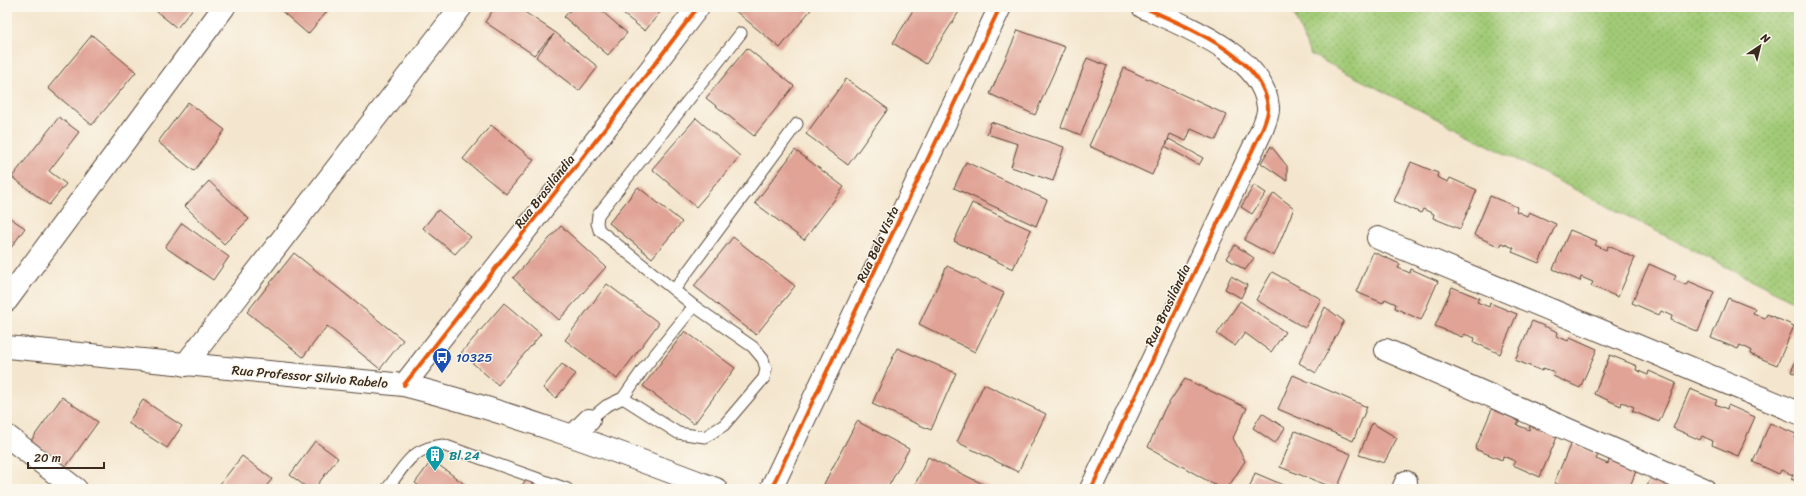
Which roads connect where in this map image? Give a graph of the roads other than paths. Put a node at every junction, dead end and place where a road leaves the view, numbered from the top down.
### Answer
1 (224, 7) edge
2 (461, 7) edge
3 (698, 7) edge
4 (1000, 7) edge
5 (1142, 7) edge
6 (741, 33) dead end
7 (797, 124) dead end
8 (1378, 238) dead end
9 (674, 290) junction
10 (7, 300) edge
11 (694, 306) junction
12 (7, 347) edge
13 (1386, 350) dead end
14 (185, 365) junction
15 (404, 385) junction
16 (623, 398) junction
17 (1799, 413) edge
18 (589, 420) joint
19 (7, 436) edge
20 (574, 436) junction
21 (703, 487) edge
22 (76, 489) edge
23 (387, 489) edge
24 (567, 489) edge
25 (772, 489) edge
26 (1091, 489) edge
27 (1704, 489) edge

1 - 10 street
2 - 14 street
3 - 15 street, Rua Brasilândia
4 - 25 street, Rua Bela Vista
5 - 26 street, Rua Brasilândia
6 - 9 lane
7 - 9 lane
8 - 17 street
9 - 11 lane
11 - 16 lane
11 - 16 lane
12 - 14 street, Rua Professor Silvio Rabelo
13 - 27 street
14 - 15 street, Rua Professor Silvio Rabelo
15 - 20 street, Rua Professor Silvio Rabelo
16 - 18 lane
18 - 20 street
19 - 22 street
20 - 21 street, Rua Professor Silvio Rabelo
23 - 24 lane

